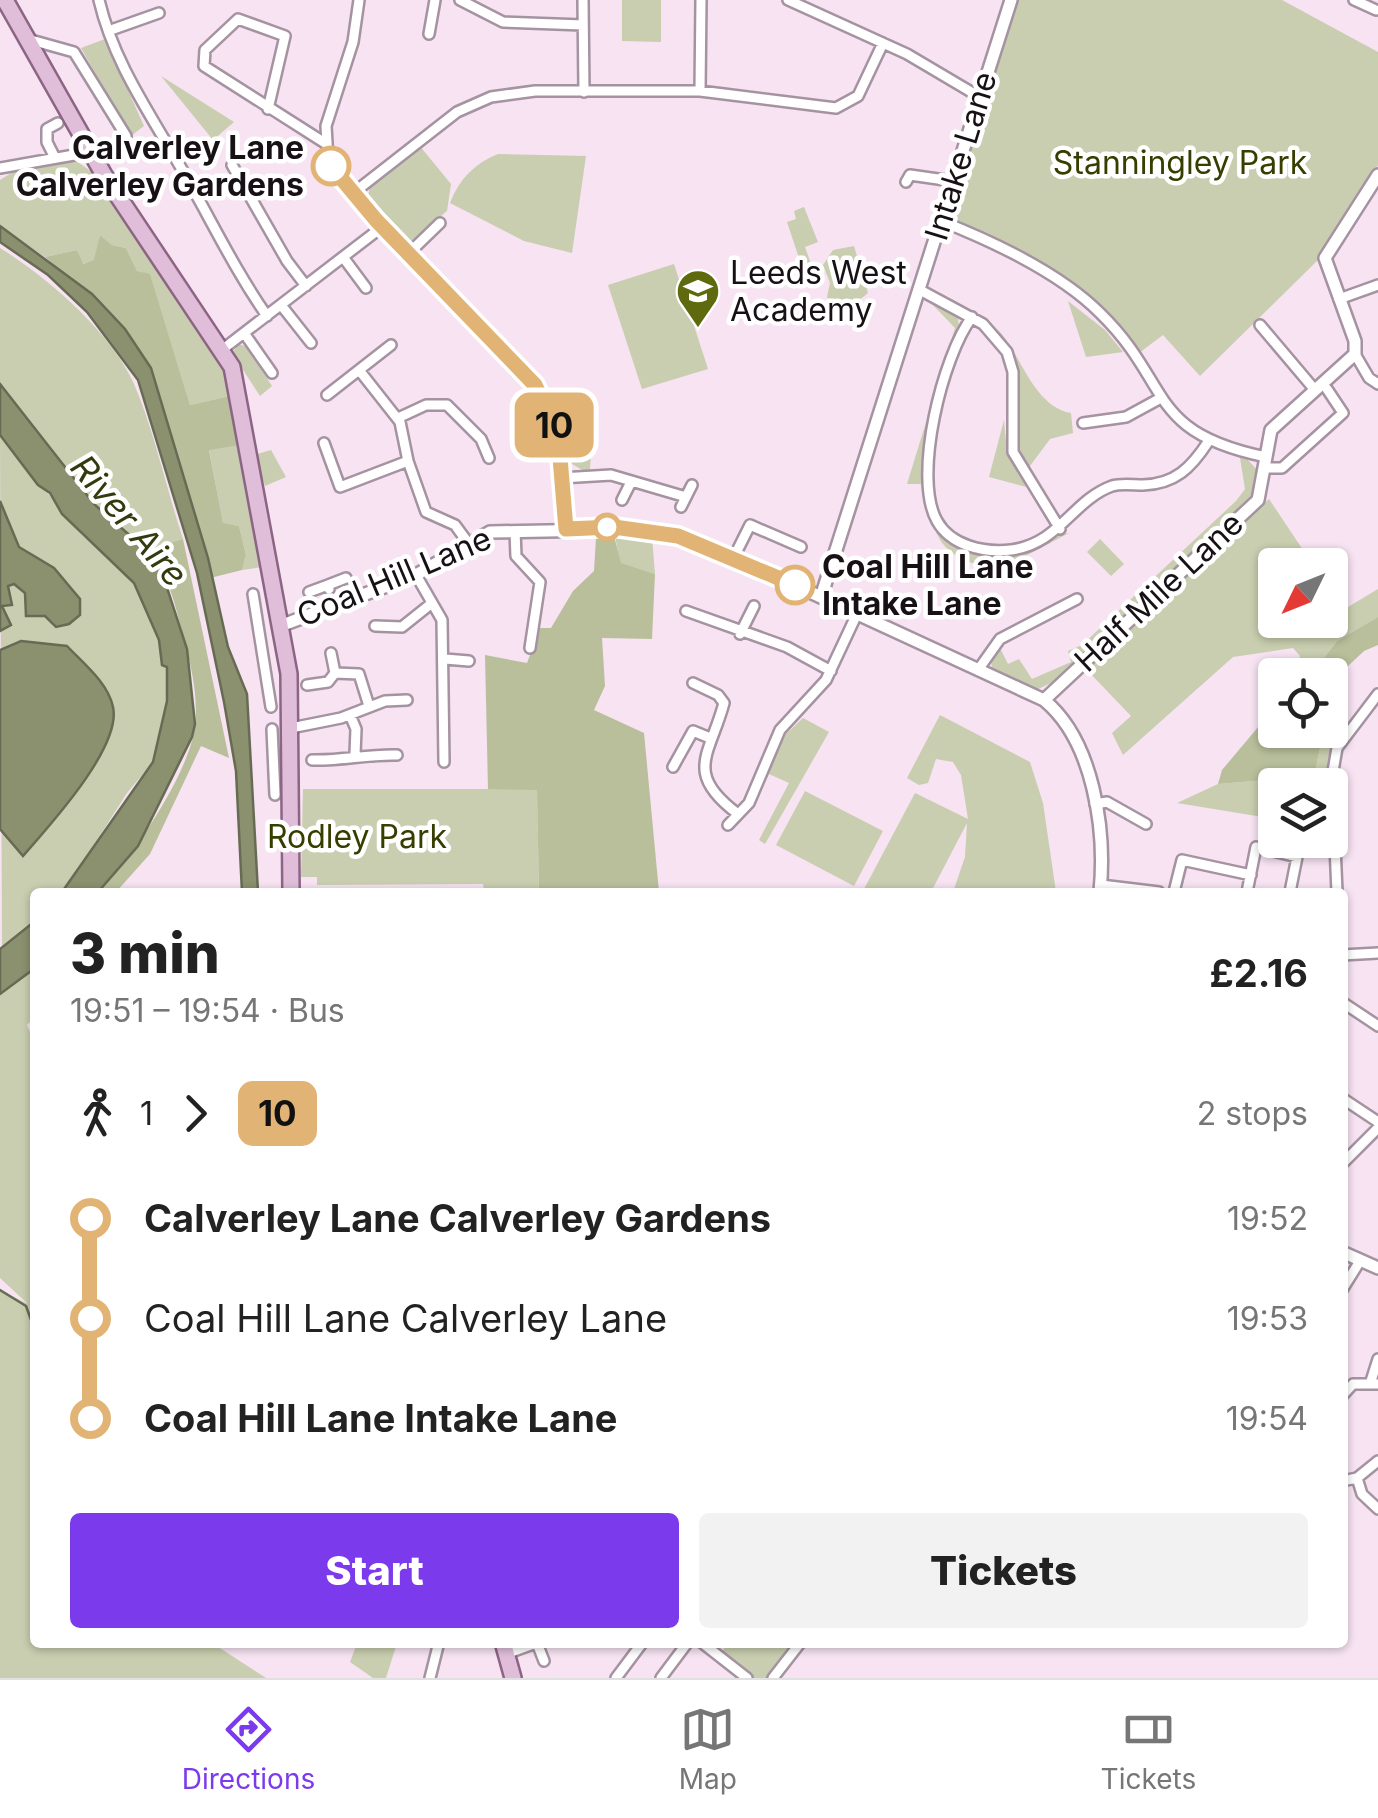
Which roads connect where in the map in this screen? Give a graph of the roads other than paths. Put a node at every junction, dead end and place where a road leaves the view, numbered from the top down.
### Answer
1 (4, 0) edge
2 (100, 0) edge
3 (359, 0) edge
4 (434, 0) edge
5 (460, 0) edge
6 (582, 0) edge
7 (701, 0) edge
8 (788, 0) edge
9 (1011, 0) edge
10 (1354, 0) edge
11 (1376, 10) edge
12 (159, 13) dead end
13 (583, 26) junction
14 (111, 30) junction
15 (429, 34) dead end
16 (31, 40) junction
17 (883, 43) junction
18 (700, 91) junction
19 (584, 92) junction
20 (978, 96) junction
21 (268, 108) junction
22 (58, 123) dead end
23 (126, 136) dead end
24 (325, 143) junction
25 (92, 152) junction
26 (55, 158) junction
27 (232, 165) dead end
28 (0, 168) edge
29 (1378, 175) edge
30 (952, 181) junction
31 (906, 182) dead end
32 (352, 194) junction
33 (1365, 195) junction
34 (1378, 202) edge
35 (940, 222) junction
36 (440, 223) dead end
37 (382, 227) junction
38 (408, 254) junction
39 (343, 257) junction
40 (1378, 285) edge
41 (306, 286) junction
42 (366, 288) dead end
43 (920, 290) junction
44 (1339, 299) junction
45 (281, 305) junction
46 (267, 316) junction
47 (972, 317) junction
48 (1260, 325) dead end
49 (244, 334) junction
50 (311, 343) dead end
51 (391, 345) dead end
52 (223, 349) junction
53 (1354, 354) junction
54 (360, 370) junction
55 (272, 373) dead end
56 (1378, 384) edge
57 (1321, 390) junction
58 (327, 395) dead end
59 (1158, 399) junction
60 (398, 418) junction
61 (1083, 423) dead end
62 (1208, 442) junction
63 (324, 443) dead end
64 (489, 458) dead end
65 (408, 460) junction
66 (1265, 463) junction
67 (561, 478) junction
68 (632, 482) junction
69 (692, 485) dead end
70 (622, 500) dead end
71 (566, 529) junction
72 (1060, 529) junction
73 (515, 530) junction
74 (469, 544) junction
75 (801, 547) dead end
76 (734, 557) junction
77 (416, 575) junction
78 (346, 578) dead end
79 (309, 592) dead end
80 (253, 594) dead end
81 (331, 594) junction
82 (821, 598) junction
83 (1078, 599) dead end
84 (432, 603) junction
85 (754, 606) dead end
86 (686, 612) dead end
87 (856, 616) junction
88 (280, 626) junction
89 (375, 626) dead end
90 (740, 634) junction
91 (530, 648) dead end
92 (331, 653) dead end
93 (445, 660) junction
94 (468, 661) dead end
95 (978, 670) junction
96 (830, 671) junction
97 (336, 673) junction
98 (288, 674) junction
99 (267, 678) junction
100 (693, 683) dead end
101 (308, 685) dead end
102 (1378, 694) edge
103 (408, 700) dead end
104 (1044, 700) junction
105 (369, 706) junction
106 (271, 707) dead end
107 (350, 715) junction
108 (291, 728) junction
109 (272, 729) dead end
110 (710, 738) junction
111 (355, 754) junction
112 (397, 755) dead end
113 (312, 760) dead end
114 (444, 762) dead end
115 (673, 767) dead end
116 (1335, 768) edge
117 (291, 770) junction
118 (272, 772) junction
119 (275, 795) dead end
120 (1095, 804) junction
121 (738, 814) junction
122 (1146, 824) dead end
123 (728, 826) dead end
124 (1336, 858) edge
125 (1251, 874) junction
126 (291, 888) edge
127 (1101, 888) edge
128 (1175, 888) edge
129 (1248, 888) edge
130 (1291, 888) edge
131 (1338, 888) edge
132 (1378, 953) edge
133 (1348, 955) edge
134 (1348, 1006) edge
135 (1378, 1026) edge
136 (1348, 1102) edge
137 (1378, 1125) edge
138 (1348, 1158) edge
139 (1348, 1255) edge
140 (1360, 1261) junction
141 (1378, 1268) edge
142 (1348, 1280) edge
143 (1378, 1360) edge
144 (1375, 1383) edge
145 (1348, 1389) edge
146 (1378, 1460) edge
147 (1356, 1478) junction
148 (1348, 1480) edge
149 (1378, 1510) edge
150 (438, 1648) edge
151 (504, 1648) edge
152 (540, 1648) edge
153 (638, 1648) edge
154 (684, 1648) edge
155 (709, 1648) edge
156 (796, 1648) edge
157 (544, 1662) dead end
158 (430, 1678) edge
159 (513, 1678) edge
160 (616, 1678) edge
161 (661, 1678) edge
162 (747, 1678) edge
163 (773, 1678) edge

1 - 16 main road
2 - 14 street
3 - 24 street
4 - 15 street
5 - 13 street
6 - 13 street
7 - 18 street
8 - 17 street
9 - 20 street, Intake Lane
10 - 11 street
12 - 14 street
13 - 19 street
14 - 46 street
16 - 23 street
16 - 25 main road
17 - 18 street
17 - 20 street
18 - 19 street
19 - 32 street
20 - 30 street, Intake Lane
21 - 21 street
21 - 24 street
22 - 26 street
24 - 32 street
25 - 26 street
25 - 52 main road
26 - 28 street
27 - 41 street
29 - 33 street
30 - 31 street
30 - 35 street, Intake Lane
32 - 37 street
33 - 34 street
33 - 44 street
35 - 43 street, Intake Lane
35 - 59 street
36 - 38 street
37 - 38 street
37 - 39 street
38 - 67 street
39 - 41 street
39 - 42 street
40 - 44 street
41 - 45 street
43 - 47 street
43 - 82 street, Intake Lane
44 - 53 street
45 - 46 street
45 - 50 street
46 - 49 street
47 - 72 street
47 - 72 street
48 - 57 street
49 - 52 street
49 - 55 street
51 - 54 street
52 - 88 main road
53 - 56 street
53 - 57 street, Half Mile Lane
54 - 58 street
54 - 60 street
57 - 66 street, Half Mile Lane
57 - 66 street
59 - 61 street
59 - 62 street
60 - 64 street
60 - 65 street
62 - 66 street
62 - 72 street
63 - 65 street
65 - 74 street
66 - 104 street, Half Mile Lane
67 - 68 street
67 - 71 street
68 - 69 street
68 - 70 street
71 - 73 street, Coal Hill Lane
71 - 76 street, Coal Hill Lane
73 - 74 street, Coal Hill Lane
73 - 91 street
74 - 77 street, Coal Hill Lane
75 - 76 street
76 - 82 street, Coal Hill Lane
77 - 81 street, Coal Hill Lane
77 - 84 street
78 - 81 street
79 - 81 street
80 - 99 street
81 - 88 street, Coal Hill Lane
82 - 87 street, Coal Hill Lane
83 - 95 street
84 - 89 street
84 - 93 street
85 - 90 street
86 - 90 street
87 - 95 street, Coal Hill Lane
87 - 96 street
88 - 98 main road
90 - 96 street
92 - 97 street
93 - 94 street
93 - 114 street
95 - 104 street, Coal Hill Lane
96 - 121 street
97 - 101 street
97 - 105 street
98 - 99 street
98 - 108 main road
99 - 106 street
100 - 110 street
102 - 116 street
103 - 105 street
104 - 120 street, Coal Hill Lane
105 - 107 street
107 - 108 street
107 - 111 street
108 - 117 main road
109 - 118 street
110 - 115 street
110 - 121 street
111 - 112 street
111 - 113 street
117 - 118 street
117 - 126 main road
118 - 119 street
120 - 122 street
120 - 127 street, Coal Hill Lane
121 - 123 street
124 - 131 street
125 - 128 street
125 - 129 street
125 - 130 street
132 - 133 street
134 - 135 street
136 - 137 street
137 - 138 street
139 - 140 street
140 - 141 street
140 - 142 street
143 - 144 street
144 - 145 street
146 - 147 street
147 - 148 street
147 - 149 street
150 - 158 street
151 - 159 main road
152 - 157 street
153 - 160 street
154 - 161 street
155 - 162 street
156 - 163 street

